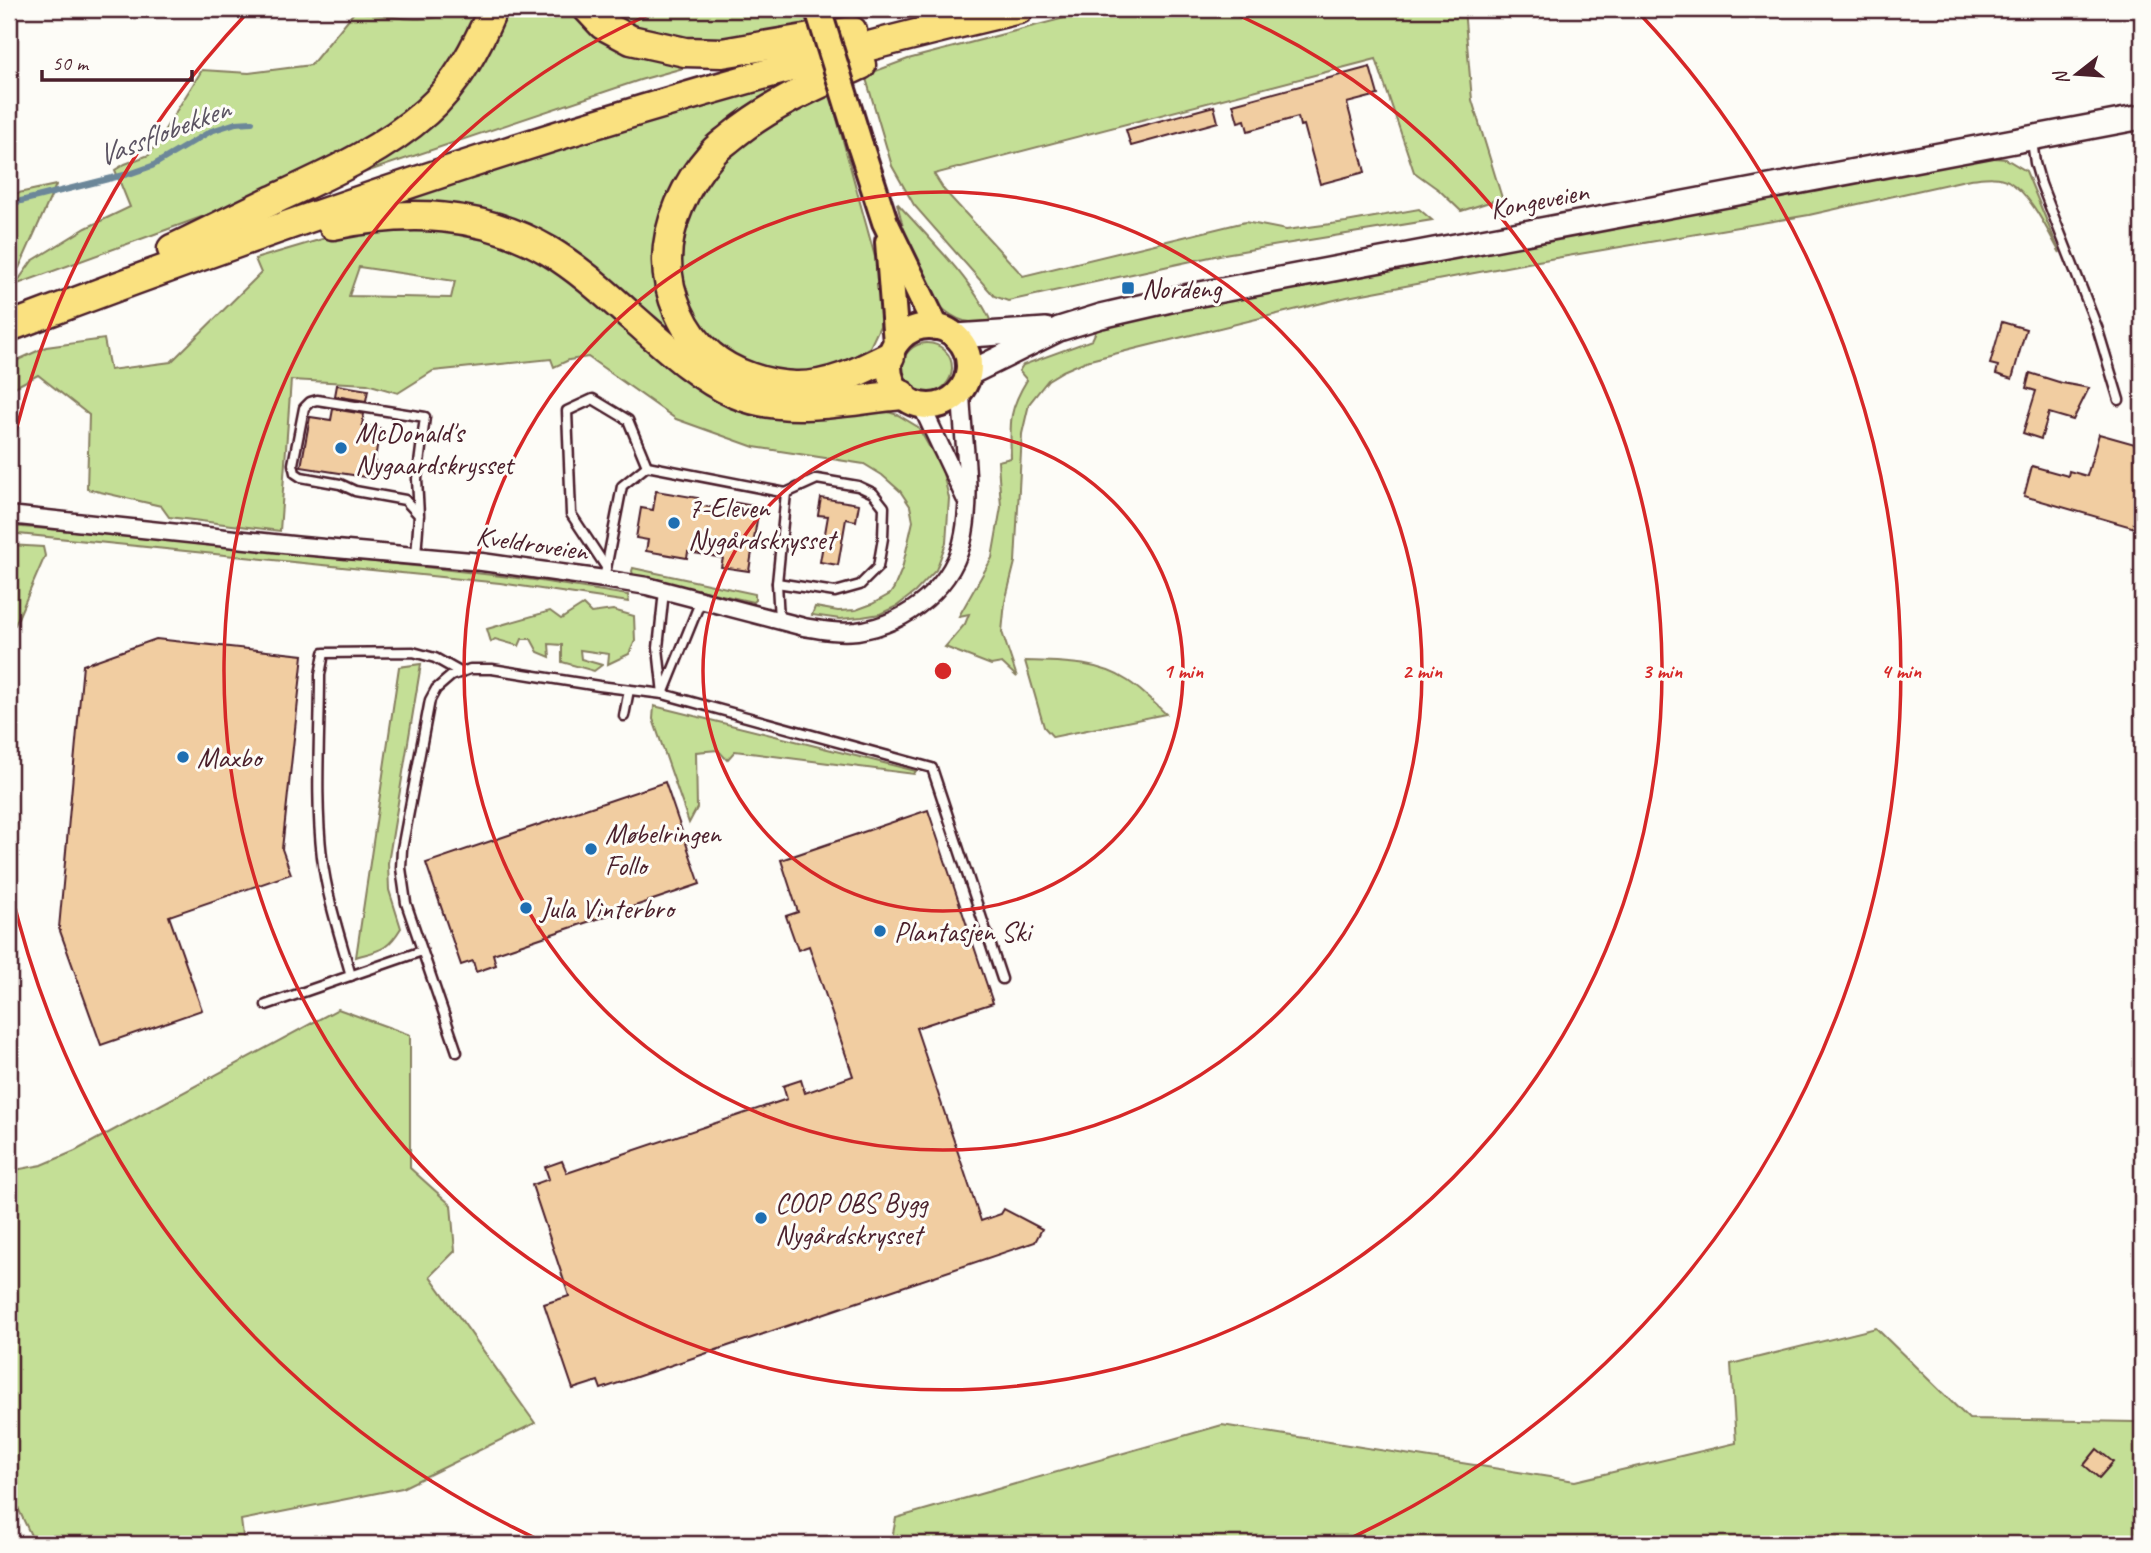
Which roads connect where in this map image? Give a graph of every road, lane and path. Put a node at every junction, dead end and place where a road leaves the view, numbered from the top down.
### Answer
1 (493, 9) edge
2 (588, 9) edge
3 (818, 9) edge
4 (955, 9) edge
5 (1019, 9) edge
6 (1032, 9) edge
7 (889, 25) junction
8 (2142, 117) edge
9 (2031, 138) junction
10 (885, 222) junction
11 (217, 250) junction
12 (158, 256) junction
13 (9, 311) edge
14 (9, 327) edge
15 (1059, 329) junction
16 (946, 331) junction
17 (893, 349) junction
18 (965, 382) junction
19 (911, 400) junction
20 (2119, 400) dead end
21 (647, 466) junction
22 (786, 493) junction
23 (967, 502) junction
24 (9, 515) edge
25 (419, 515) junction
26 (416, 555) junction
27 (605, 573) junction
28 (777, 583) junction
29 (664, 591) junction
30 (701, 600) junction
31 (779, 620) junction
32 (460, 671) junction
33 (629, 690) junction
34 (663, 694) junction
35 (625, 716) dead end
36 (422, 951) junction
37 (351, 976) junction
38 (1002, 979) dead end
39 (266, 1005) dead end
40 (457, 1052) dead end

1 - 12 highway
2 - 7 highway
3 - 10 main road, bridge
4 - 7 highway
5 - 11 highway
6 - 17 highway
7 - 12 highway
8 - 9 main road, Kongeveien
9 - 15 main road, Kongeveien
9 - 20 lane
10 - 16 main road
10 - 17 main road
11 - 14 highway
11 - 19 highway
12 - 13 highway
15 - 16 main road, Kongeveien
15 - 18 main road, Kongeveien
16 - 17 main road
16 - 18 main road
17 - 19 main road
18 - 19 main road
18 - 23 street, Kveldroveien
19 - 23 street
21 - 22 lane
21 - 27 lane
21 - 27 lane
22 - 28 lane
22 - 28 lane
23 - 31 street, Kveldroveien
24 - 26 street, Kveldroveien
25 - 25 lane
25 - 26 lane
26 - 27 street, Kveldroveien
27 - 29 street, Kveldroveien
28 - 31 lane
29 - 30 street, Kveldroveien
29 - 34 lane
30 - 31 street, Kveldroveien
30 - 34 lane
32 - 33 lane
32 - 36 lane
32 - 37 lane
33 - 34 lane
33 - 35 lane
34 - 38 lane
36 - 37 lane
36 - 40 lane
37 - 39 lane

